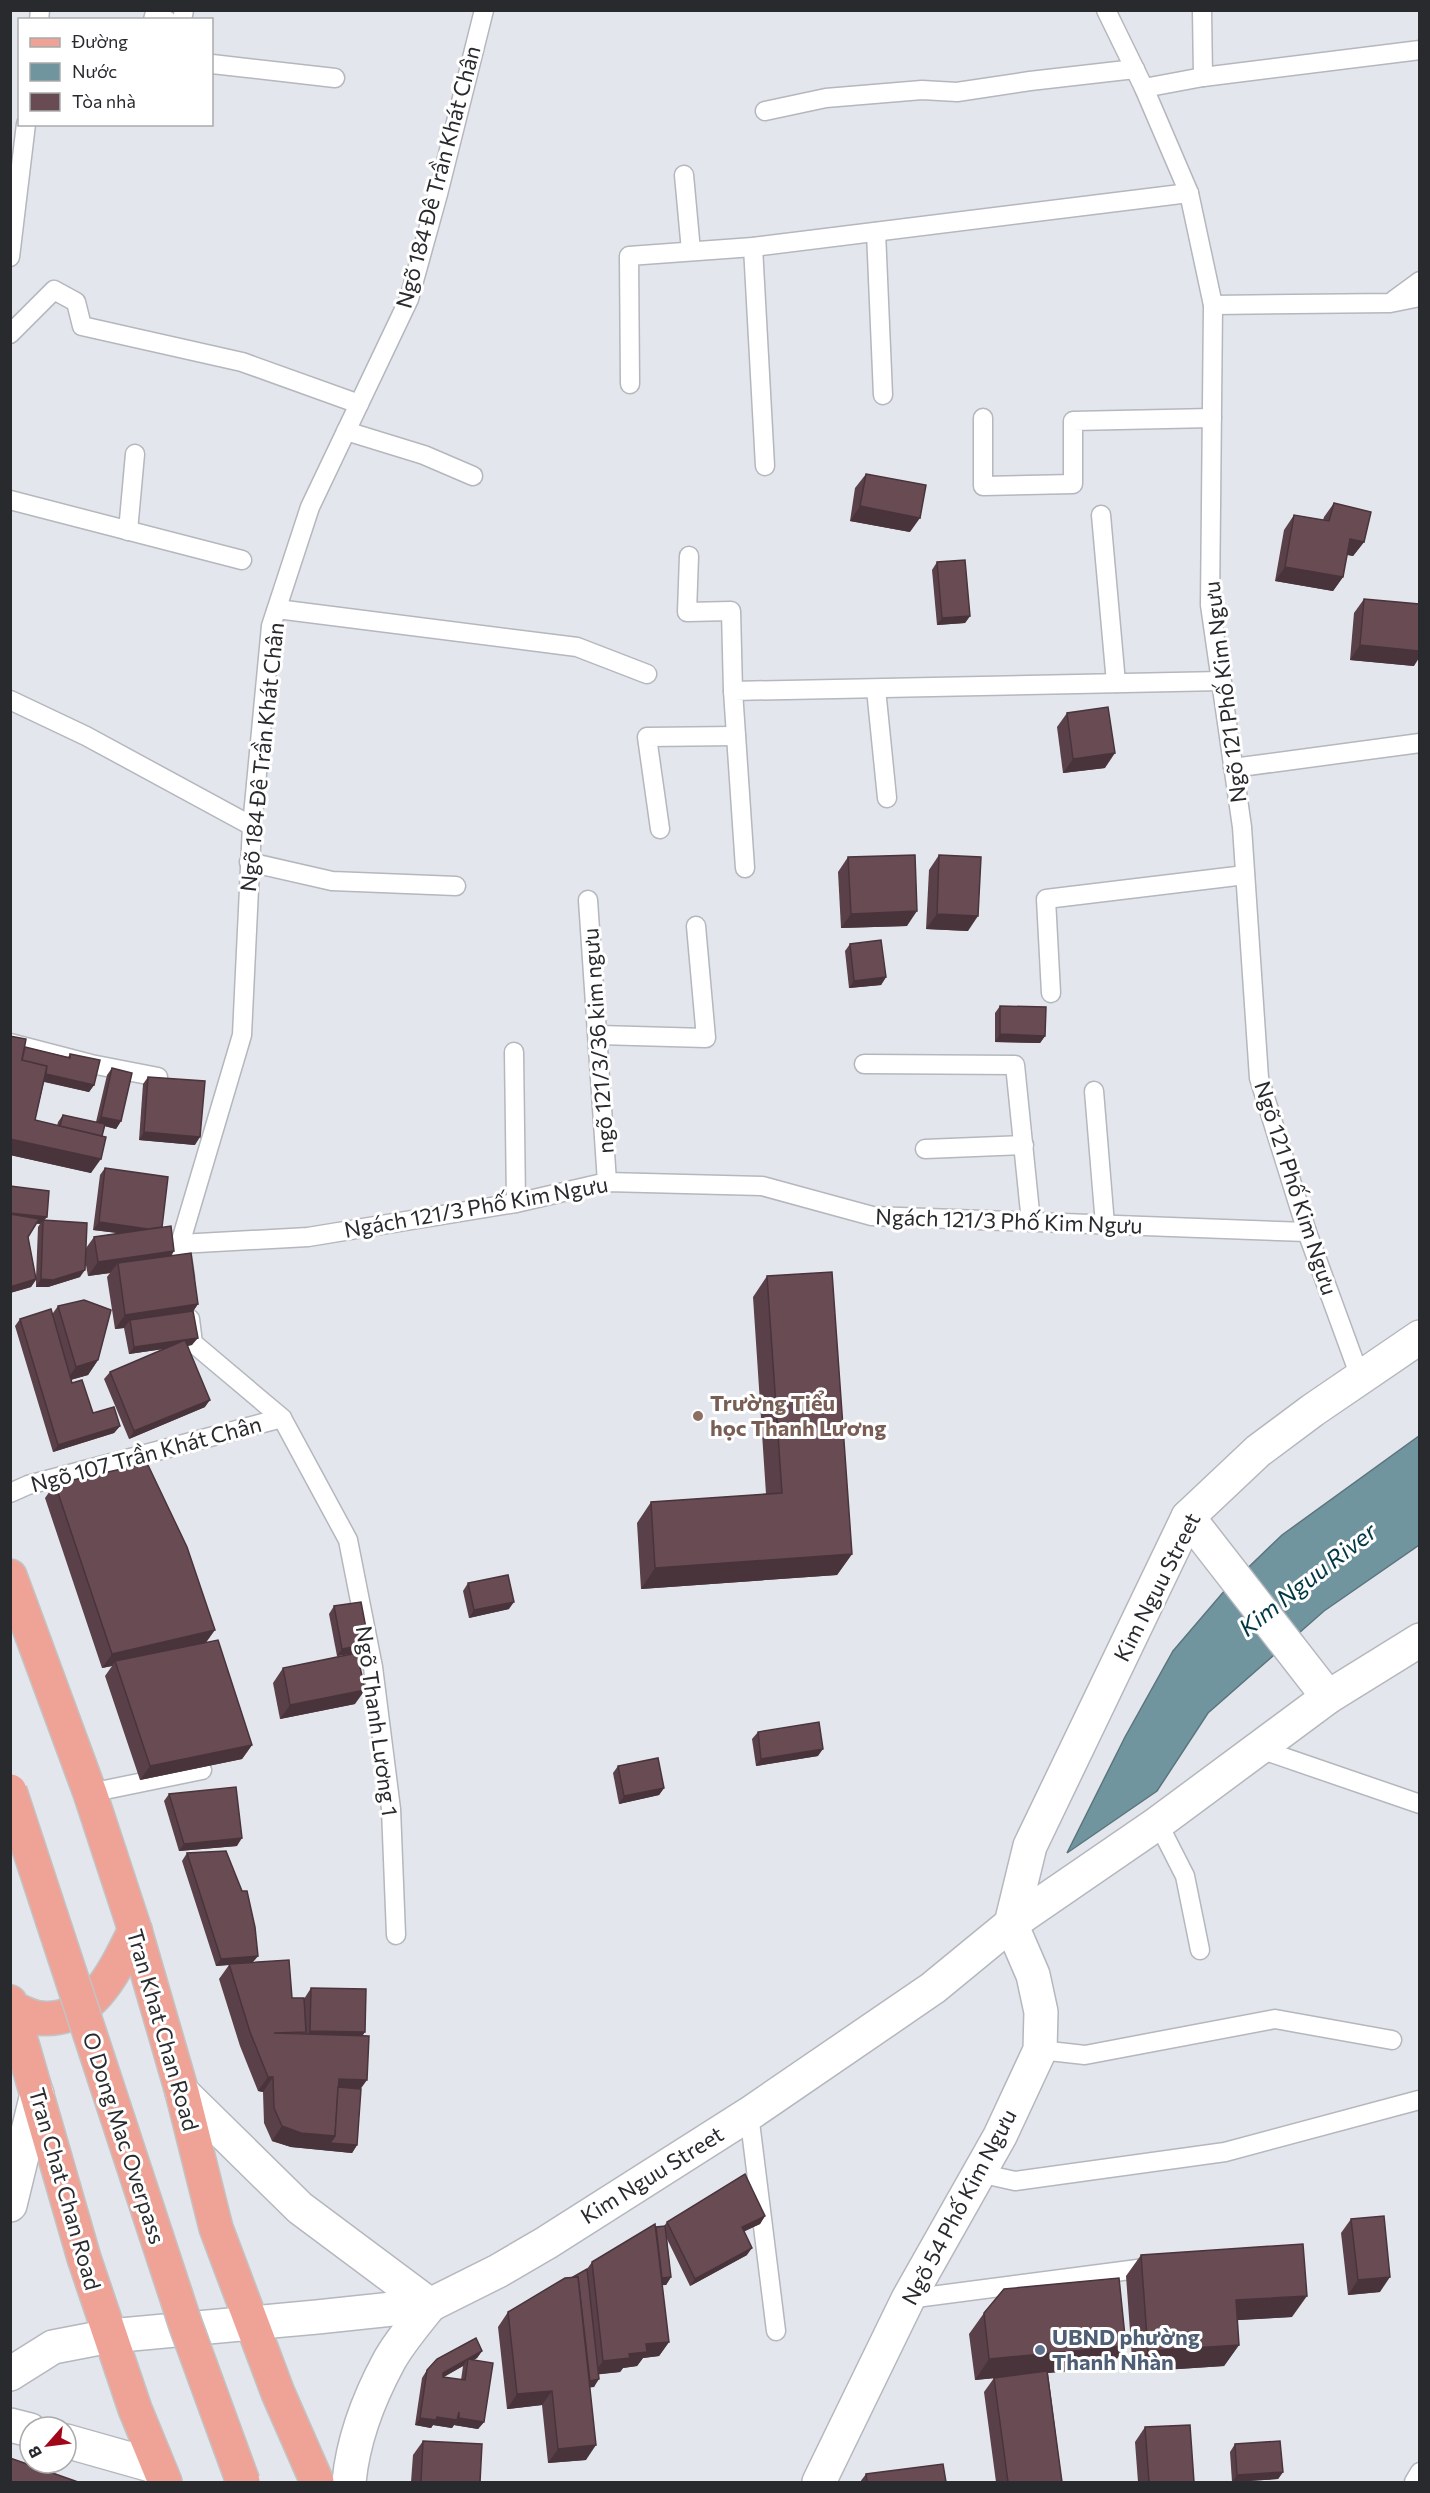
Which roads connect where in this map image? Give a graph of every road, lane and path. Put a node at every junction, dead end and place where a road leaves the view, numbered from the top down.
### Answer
1 (484, 10) edge
2 (1106, 10) edge
3 (1202, 10) edge
4 (1419, 50) edge
5 (213, 64) edge
6 (1134, 69) junction
7 (335, 78) dead end
8 (1203, 78) junction
9 (1144, 88) junction
10 (765, 111) dead end
11 (26, 126) edge
12 (684, 175) dead end
13 (1189, 193) junction
14 (876, 232) junction
15 (753, 247) junction
16 (691, 251) junction
17 (10, 257) edge
18 (1419, 281) edge
19 (1419, 297) edge
20 (1390, 303) junction
21 (1213, 304) junction
22 (10, 334) edge
23 (630, 384) dead end
24 (883, 395) dead end
25 (359, 404) junction
26 (983, 418) dead end
27 (1212, 418) junction
28 (346, 431) junction
29 (135, 454) dead end
30 (765, 466) dead end
31 (473, 476) dead end
32 (10, 500) edge
33 (1101, 515) dead end
34 (128, 531) junction
35 (689, 556) dead end
36 (242, 560) dead end
37 (277, 609) junction
38 (647, 674) dead end
39 (1221, 681) junction
40 (1116, 683) junction
41 (876, 689) junction
42 (732, 691) junction
43 (10, 700) edge
44 (736, 736) junction
45 (1419, 743) edge
46 (1233, 768) junction
47 (887, 798) dead end
48 (252, 825) junction
49 (660, 829) dead end
50 (249, 862) junction
51 (745, 868) dead end
52 (1245, 875) junction
53 (456, 886) dead end
54 (588, 900) dead end
55 (696, 926) dead end
56 (1051, 993) dead end
57 (599, 1035) junction
58 (10, 1043) edge
59 (514, 1052) dead end
60 (864, 1064) dead end
61 (158, 1077) edge
62 (1094, 1091) dead end
63 (1024, 1146) junction
64 (925, 1149) dead end
65 (607, 1182) junction
66 (516, 1203) junction
67 (1031, 1222) junction
68 (1105, 1225) junction
69 (1307, 1232) junction
70 (180, 1244) junction
71 (1419, 1337) edge
72 (1360, 1377) junction
73 (282, 1418) junction
74 (10, 1493) edge
75 (1188, 1518) junction
76 (10, 1576) edge
77 (1419, 1640) edge
78 (1328, 1697) junction
79 (1257, 1748) junction
80 (202, 1770) edge
81 (10, 1791) edge
82 (90, 1793) junction
83 (1419, 1804) edge
84 (1158, 1823) junction
85 (1011, 1924) junction
86 (135, 1930) junction
87 (396, 1935) dead end
88 (1200, 1950) dead end
89 (11, 2005) edge
90 (1392, 2040) dead end
91 (1040, 2050) junction
92 (182, 2092) junction
93 (37, 2094) junction
94 (1419, 2100) edge
95 (749, 2114) junction
96 (979, 2173) junction
97 (10, 2205) edge
98 (1176, 2264) edge
99 (908, 2299) junction
100 (430, 2305) junction
101 (250, 2322) junction
102 (776, 2331) dead end
103 (110, 2336) junction
104 (10, 2374) edge
105 (78, 2445) edge
106 (1419, 2472) edge
107 (161, 2475) edge
108 (243, 2482) edge
109 (317, 2482) edge
110 (350, 2482) edge
111 (819, 2482) edge
112 (1414, 2482) edge

1 - 25 lane, Ngõ 184 Đê Trần Khát Chân
2 - 6 lane, Ngõ 121 Phố Kim Ngưu
3 - 8 lane
4 - 8 lane
5 - 7 lane
6 - 9 lane, Ngõ 121 Phố Kim Ngưu
6 - 10 lane
8 - 9 lane
9 - 13 lane, Ngõ 121 Phố Kim Ngưu
11 - 17 lane
12 - 16 lane
13 - 14 lane
13 - 21 lane, Ngõ 121 Phố Kim Ngưu
14 - 15 lane
14 - 24 lane
15 - 16 lane
15 - 30 lane
16 - 23 lane
18 - 20 lane
19 - 20 lane
20 - 21 lane
21 - 27 lane, Ngõ 121 Phố Kim Ngưu
22 - 25 lane
25 - 28 lane, Ngõ 184 Đê Trần Khát Chân
26 - 27 lane
27 - 39 lane, Ngõ 121 Phố Kim Ngưu
28 - 31 lane
28 - 37 lane, Ngõ 184 Đê Trần Khát Chân
29 - 34 lane
32 - 34 lane
33 - 40 lane
34 - 36 lane
35 - 42 lane
37 - 38 lane
37 - 48 lane, Ngõ 184 Đê Trần Khát Chân
39 - 40 lane
39 - 46 lane, Ngõ 121 Phố Kim Ngưu
40 - 41 lane
41 - 42 lane
41 - 47 lane
42 - 44 lane
43 - 48 lane
44 - 49 lane
44 - 51 lane
45 - 46 lane
46 - 52 lane, Ngõ 121 Phố Kim Ngưu
48 - 50 lane, Ngõ 184 Đê Trần Khát Chân
50 - 53 lane
50 - 70 lane, Ngõ 184 Đê Trần Khát Chân
52 - 56 lane
52 - 69 lane, Ngõ 121 Phố Kim Ngưu
54 - 57 lane, ngõ 121/3/36 kim ngưu
55 - 57 lane
57 - 65 lane, ngõ 121/3/36 kim ngưu
58 - 61 lane
59 - 66 lane
60 - 63 lane
62 - 68 lane
63 - 64 lane
63 - 67 lane
65 - 66 lane, Ngách 121/3 Phố Kim Ngưu
65 - 67 lane, Ngách 121/3 Phố Kim Ngưu
66 - 70 lane, Ngách 121/3 Phố Kim Ngưu
67 - 68 lane, Ngách 121/3 Phố Kim Ngưu
68 - 69 lane, Ngách 121/3 Phố Kim Ngưu
69 - 72 lane, Ngõ 121 Phố Kim Ngưu
70 - 73 lane, Ngõ 107 Trần Khát Chân
71 - 72 main road, Kim Nguu Street
72 - 75 main road, Kim Nguu Street
73 - 74 lane, Ngõ 107 Trần Khát Chân
73 - 87 lane, Ngõ Thanh Lương 1
75 - 78 main road
75 - 85 main road, Kim Nguu Street
76 - 82 main road, Tran Khat Chan Road
77 - 78 main road, Kim Nguu Street
78 - 79 main road, Kim Nguu Street
79 - 83 lane
79 - 84 main road, Kim Nguu Street
80 - 82 lane
81 - 108 main road, O Dong Mac Overpass, bridge
82 - 86 main road, Tran Khat Chan Road
84 - 85 main road, Kim Nguu Street
84 - 88 lane
85 - 91 main road, Ngõ 54 Phố Kim Ngưu
85 - 95 main road, Kim Nguu Street
86 - 89 main road
86 - 92 main road, Tran Khat Chan Road
89 - 93 main road, Tran Chat Chan Road
90 - 91 lane
91 - 96 main road, Ngõ 54 Phố Kim Ngưu
92 - 100 main road
92 - 101 main road, Tran Khat Chan Road
93 - 97 main road
93 - 103 main road, Tran Chat Chan Road
94 - 96 lane
95 - 100 main road, Kim Nguu Street
95 - 102 lane
96 - 99 main road, Ngõ 54 Phố Kim Ngưu
98 - 99 lane
99 - 111 main road, Ngõ 54 Phố Kim Ngưu
100 - 101 main road, Kim Nguu Street
100 - 110 main road
101 - 103 main road, Kim Nguu Street
101 - 109 main road, Tran Khat Chan Road
103 - 104 main road, Kim Nguu Street
103 - 107 main road
105 - 107 main road
106 - 112 lane

